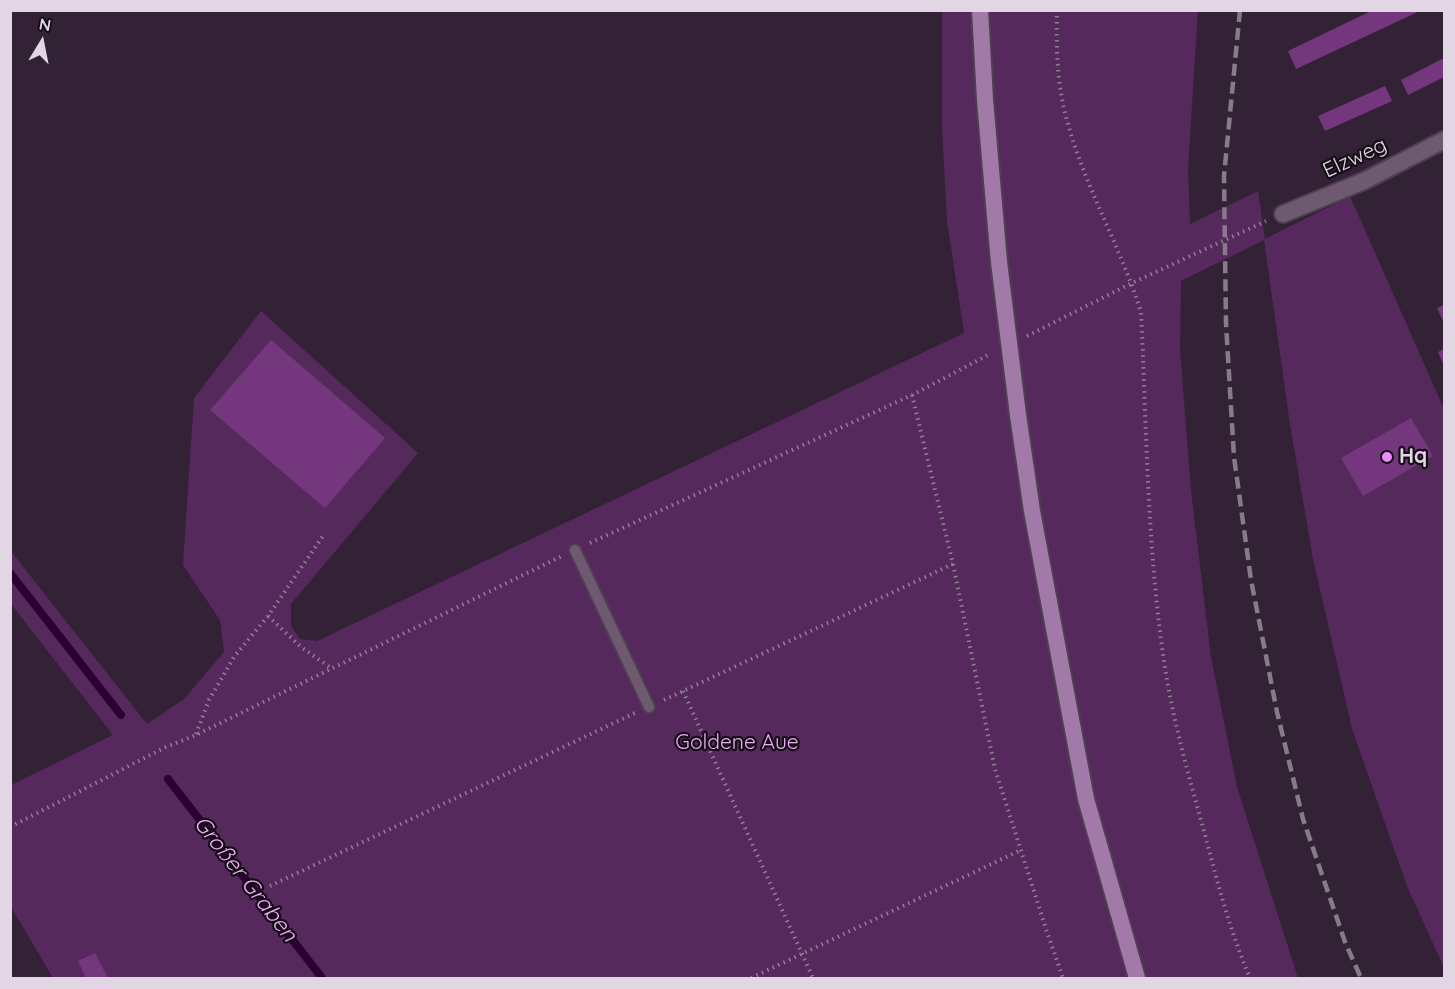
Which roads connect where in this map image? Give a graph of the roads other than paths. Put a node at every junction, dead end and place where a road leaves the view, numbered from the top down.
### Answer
1 (980, 10) edge
2 (1444, 140) edge
3 (1283, 214) road end
4 (575, 550) road end
5 (649, 707) road end
6 (1137, 978) edge

1 - 6 main road, bridge
2 - 3 street, Elzweg
4 - 5 lane

